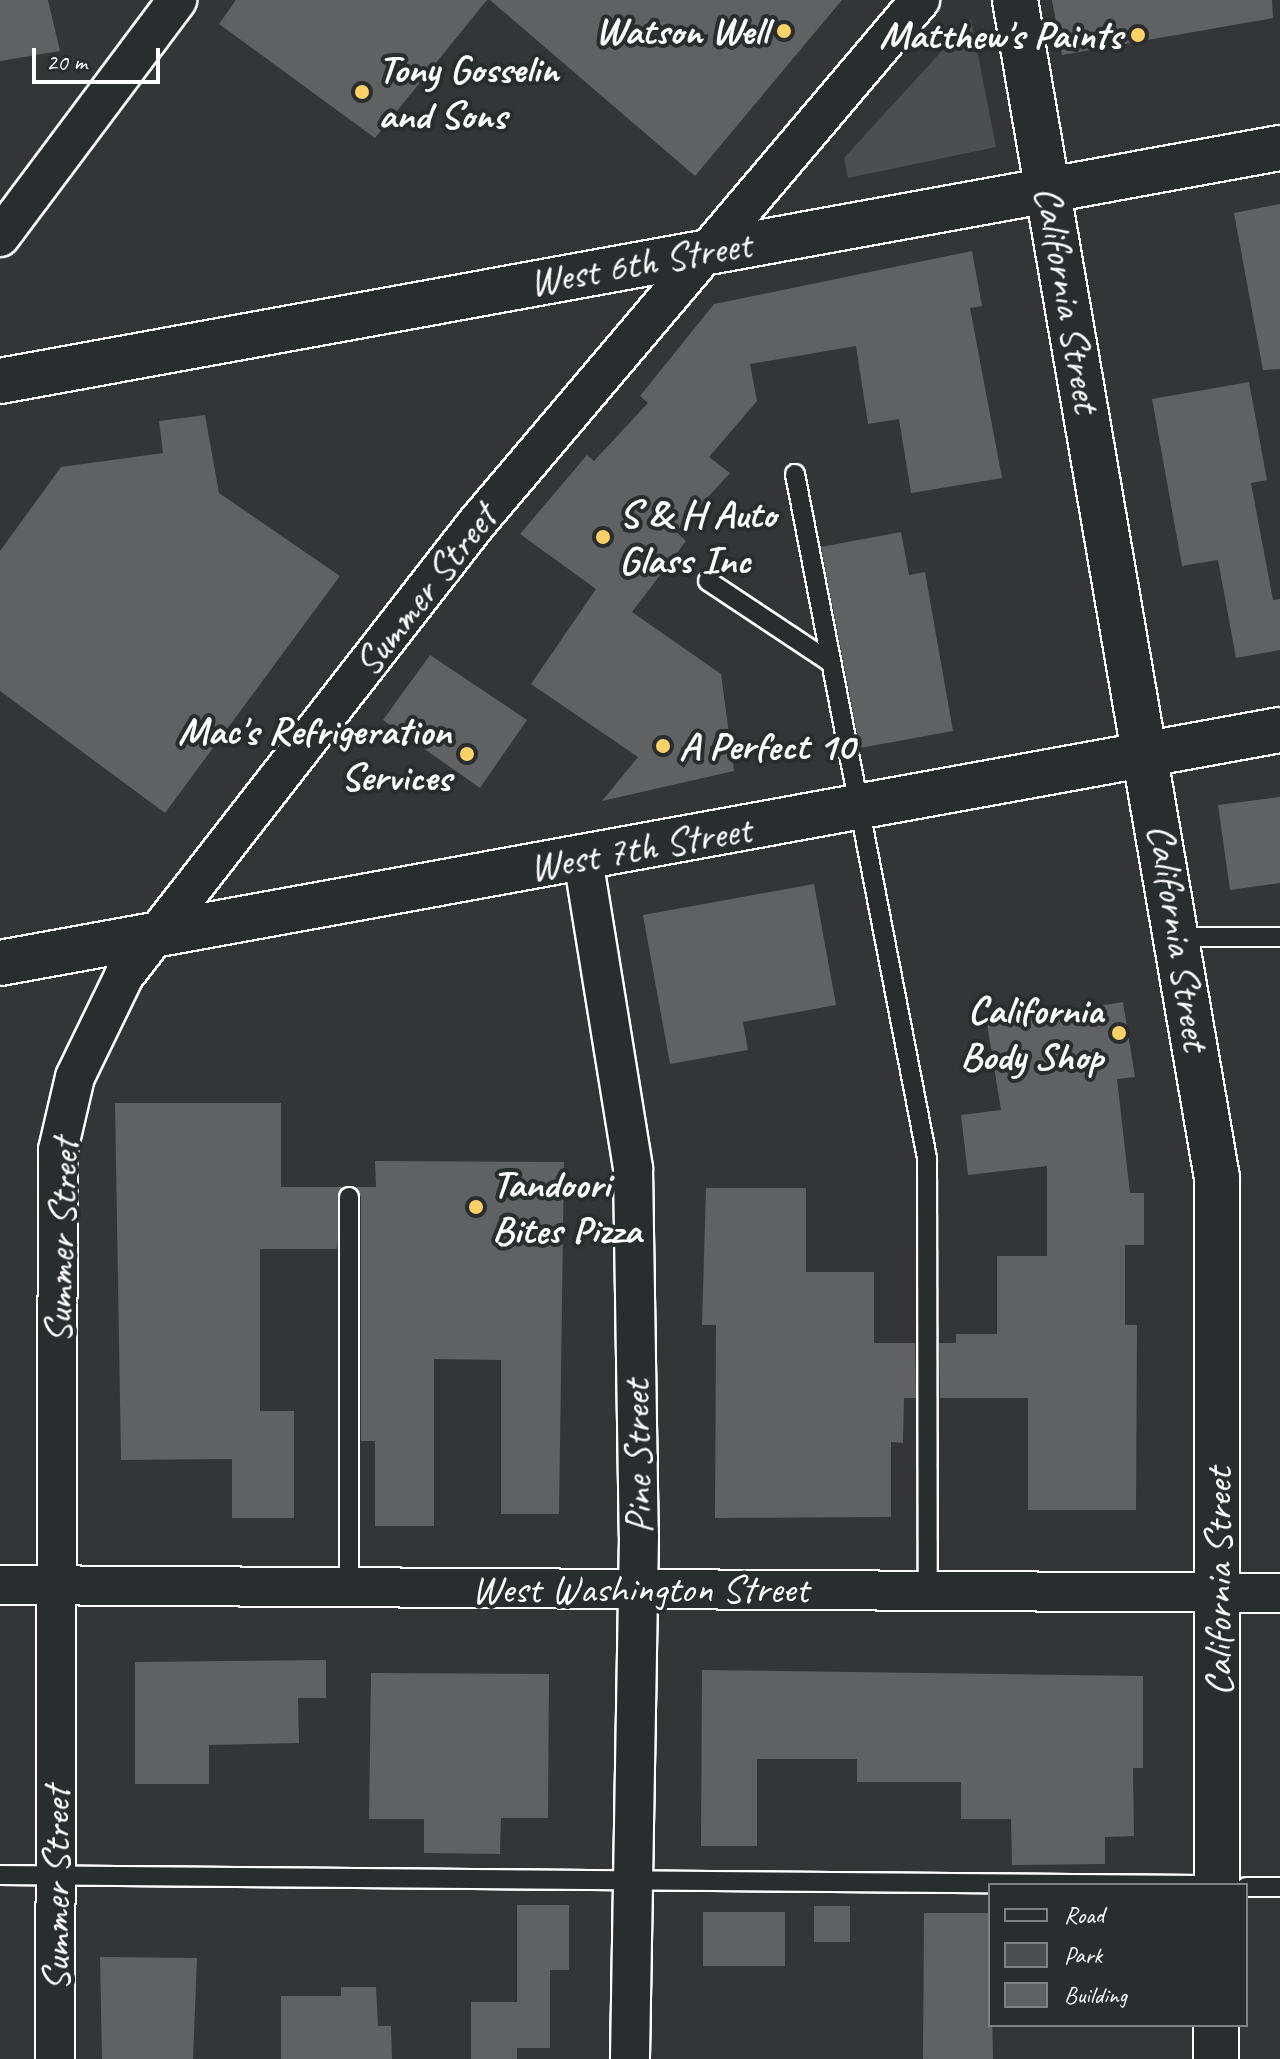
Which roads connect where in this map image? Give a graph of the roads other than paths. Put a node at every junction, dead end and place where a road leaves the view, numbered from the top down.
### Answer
1 (177, 0) edge
2 (920, 0) edge
3 (1015, 0) edge
4 (1280, 148) edge
5 (1049, 187) junction
6 (0, 237) edge
7 (701, 253) junction
8 (0, 381) edge
9 (795, 474) dead end
10 (708, 581) dead end
11 (830, 662) junction
12 (1280, 730) edge
13 (1148, 756) junction
14 (860, 807) junction
15 (583, 859) junction
16 (162, 932) junction
17 (1180, 937) junction
18 (1280, 937) edge
19 (0, 963) edge
20 (349, 1197) dead end
21 (0, 1585) edge
22 (54, 1585) junction
23 (349, 1587) junction
24 (639, 1590) junction
25 (928, 1591) junction
26 (1218, 1593) junction
27 (1280, 1593) edge
28 (0, 1875) edge
29 (57, 1875) junction
30 (634, 1875) junction
31 (1087, 1883) edge
32 (1217, 1883) edge
33 (1248, 1887) edge
34 (1280, 1887) edge
35 (1216, 2027) edge
36 (55, 2059) edge
37 (630, 2059) edge
38 (1216, 2059) edge

1 - 6 street
2 - 7 street, Summer Street
3 - 5 street, California Street
4 - 5 street, West 6th Street
5 - 7 street, West 6th Street
5 - 13 street, California Street
7 - 8 street, West 6th Street
7 - 16 street, Summer Street
9 - 11 lane
10 - 11 lane
11 - 14 lane
12 - 13 street, West 7th Street
13 - 14 street, West 7th Street
13 - 17 street, California Street
14 - 15 street, West 7th Street
14 - 25 lane
15 - 16 street, West 7th Street
15 - 24 street, Pine Street
16 - 19 street, West 7th Street
16 - 22 street, Summer Street
17 - 18 lane
17 - 26 street, California Street
20 - 23 lane
21 - 22 street, West Washington Street
22 - 23 street, West Washington Street
22 - 29 street, Summer Street
23 - 24 street, West Washington Street
24 - 25 street, West Washington Street
24 - 30 street, Pine Street
25 - 26 street, West Washington Street
26 - 27 street, West Washington Street
26 - 32 street, California Street
28 - 29 lane
29 - 30 lane
29 - 36 street, Summer Street
30 - 31 lane
30 - 37 street, Pine Street
33 - 34 lane
35 - 38 street

